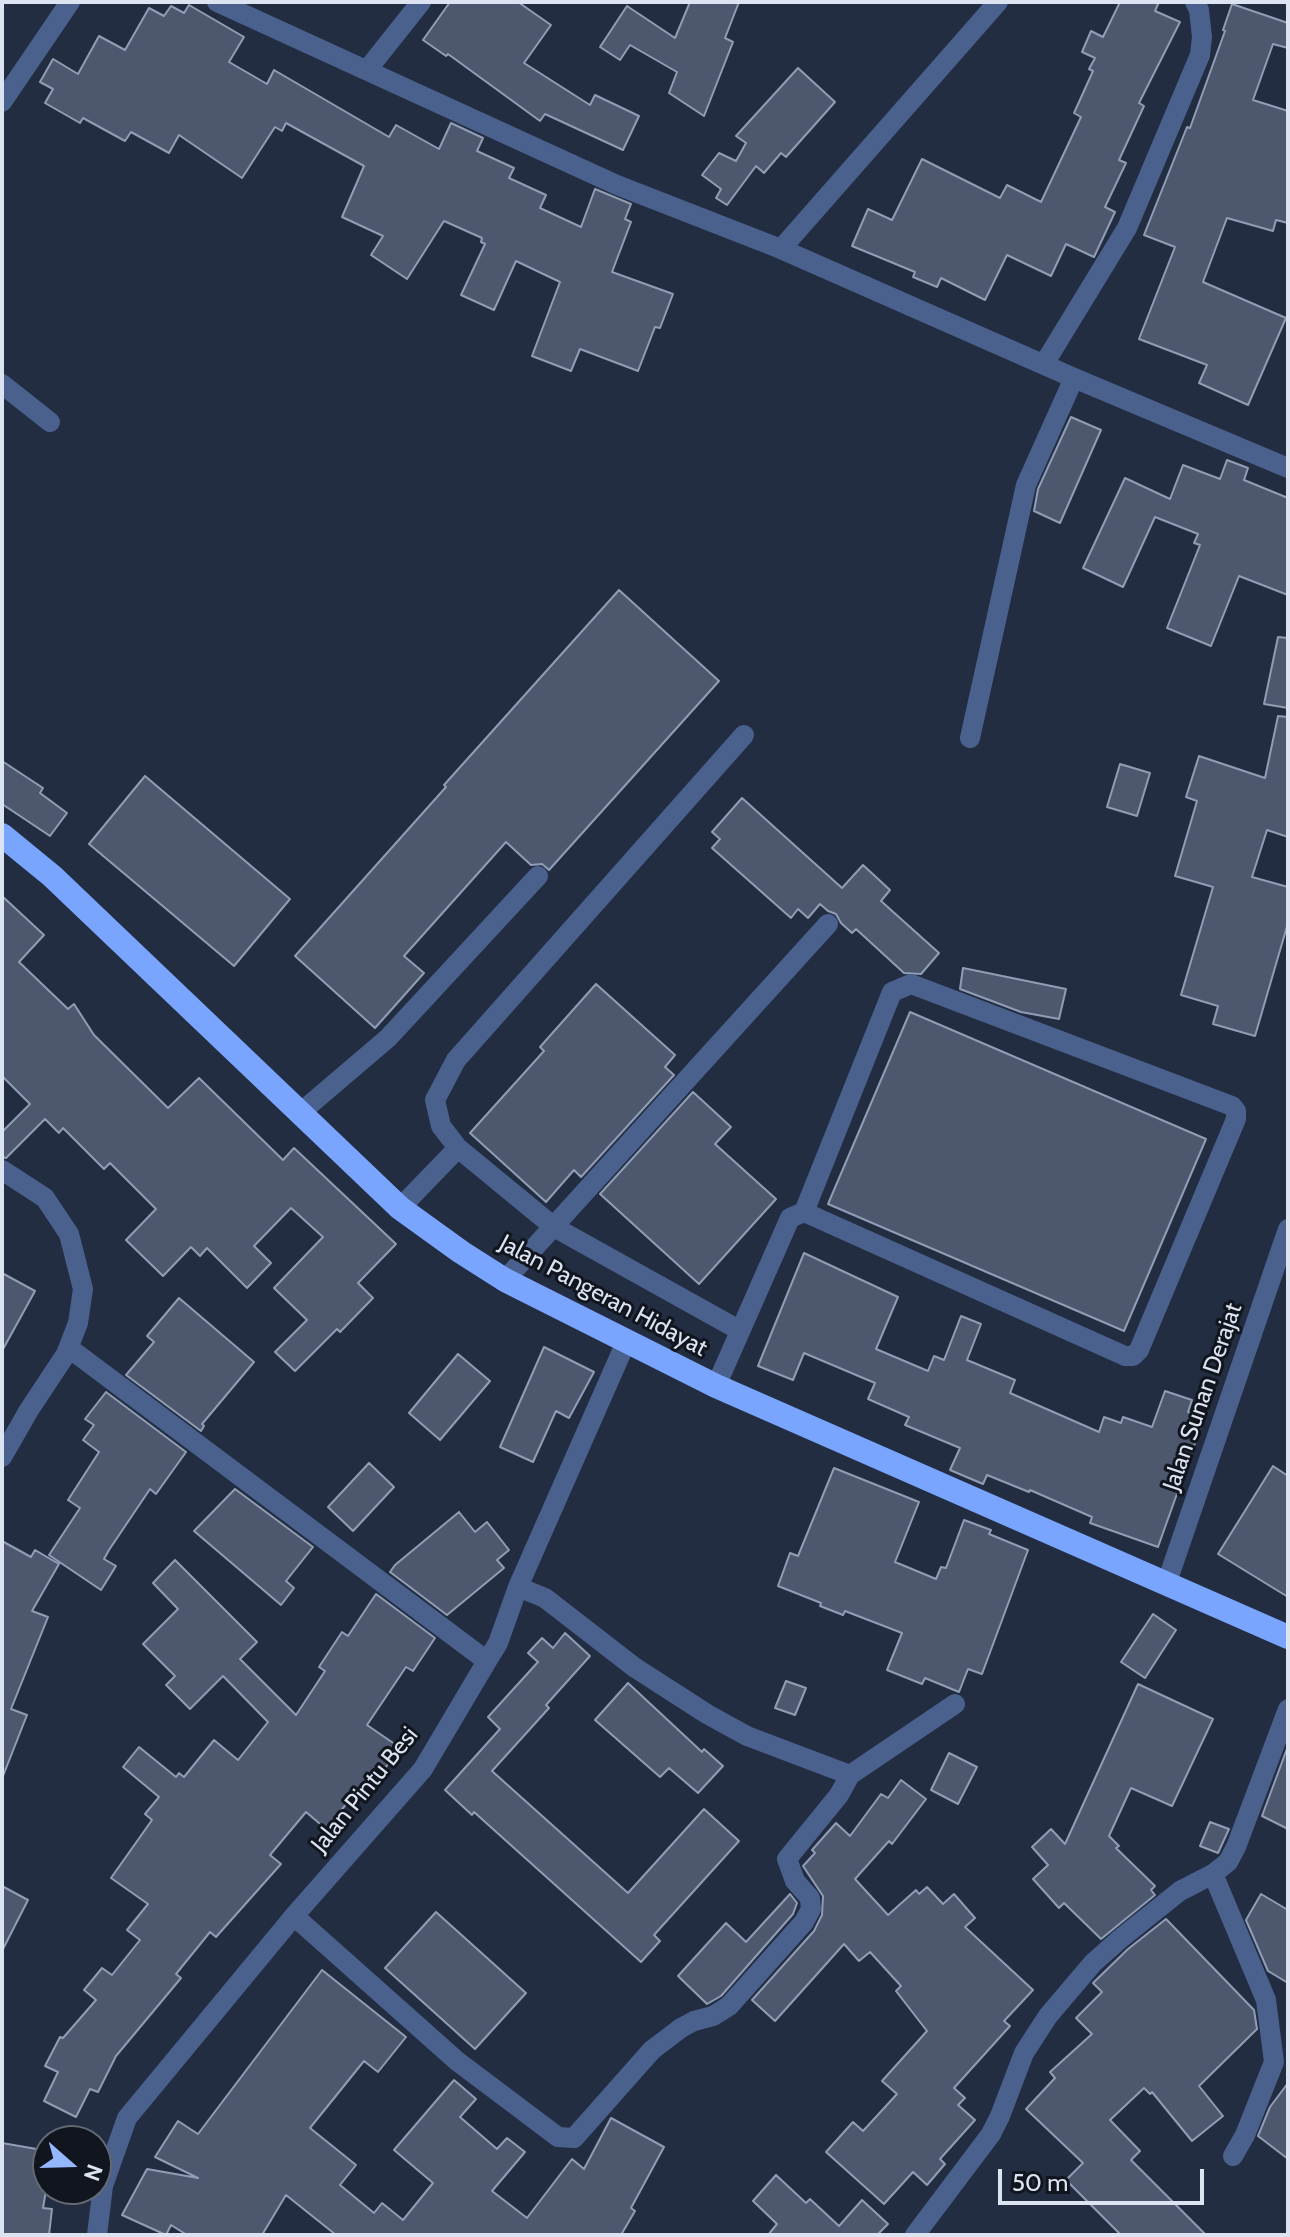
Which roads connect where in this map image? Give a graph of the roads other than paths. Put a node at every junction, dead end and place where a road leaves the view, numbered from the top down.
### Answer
1 (70, 2) edge
2 (217, 2) edge
3 (421, 2) edge
4 (998, 2) edge
5 (1195, 2) edge
6 (367, 70) junction
7 (2, 102) edge
8 (781, 249) junction
9 (1044, 364) junction
10 (1074, 378) junction
11 (2, 384) edge
12 (50, 422) dead end
13 (1288, 468) edge
14 (744, 735) dead end
15 (970, 738) dead end
16 (2, 835) edge
17 (538, 876) dead end
18 (828, 924) dead end
19 (300, 1113) junction
20 (458, 1148) junction
21 (2, 1170) edge
22 (400, 1208) junction
23 (804, 1212) junction
24 (554, 1227) junction
25 (1288, 1229) edge
26 (505, 1280) junction
27 (739, 1330) junction
28 (626, 1342) junction
29 (69, 1348) junction
30 (716, 1386) junction
31 (2, 1457) edge
32 (1167, 1582) junction
33 (518, 1587) junction
34 (1288, 1637) edge
35 (487, 1661) junction
36 (955, 1704) dead end
37 (1288, 1709) edge
38 (850, 1775) junction
39 (1213, 1874) junction
40 (294, 1916) junction
41 (1233, 2156) dead end
42 (97, 2235) edge
43 (915, 2235) edge

1 - 7 street
2 - 6 street
3 - 6 street
4 - 8 street
5 - 9 street
6 - 8 street
8 - 9 street
9 - 10 street
10 - 13 street
10 - 15 street
11 - 12 street
14 - 20 street
16 - 19 highway, Jalan Pangeran Hidayat
17 - 19 street
18 - 24 street
19 - 22 highway, Jalan Pangeran Hidayat
20 - 22 street
20 - 24 street
21 - 29 street
22 - 26 highway, Jalan Pangeran Hidayat
23 - 23 street
23 - 27 street
24 - 26 street
24 - 27 street
25 - 32 street, Jalan Sunan Derajat
26 - 28 highway, Jalan Pangeran Hidayat
27 - 30 street
28 - 30 highway, Jalan Pangeran Hidayat
28 - 33 street, Jalan Pintu Besi
29 - 31 street
29 - 35 street
30 - 32 highway, Jalan Pangeran Hidayat
32 - 34 highway, Jalan Pangeran Hidayat
33 - 35 street, Jalan Pintu Besi
33 - 38 street
35 - 40 street, Jalan Pintu Besi
36 - 38 street
37 - 39 street
38 - 40 street
39 - 41 street
39 - 43 street
40 - 42 street, Jalan Pintu Besi

